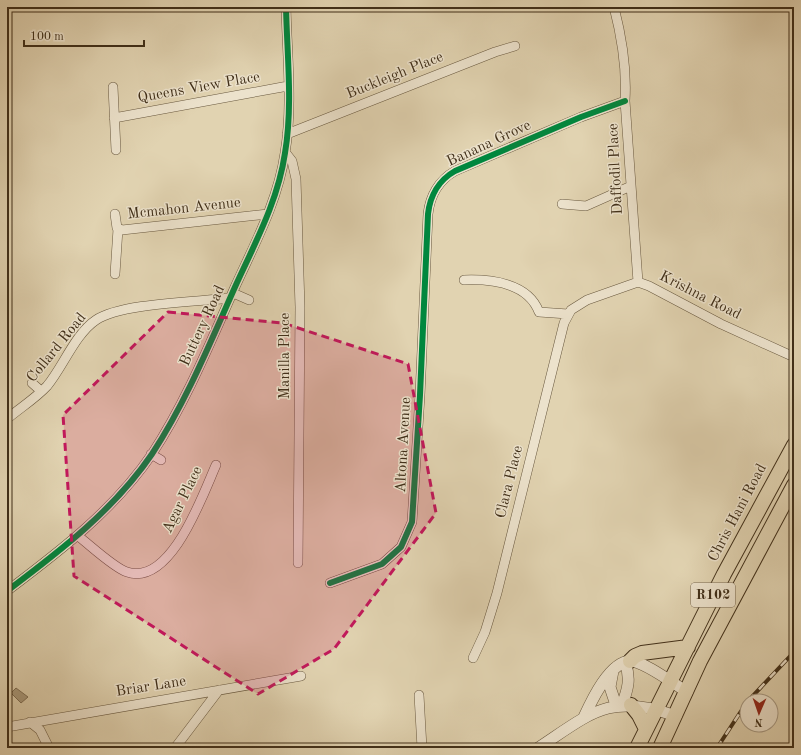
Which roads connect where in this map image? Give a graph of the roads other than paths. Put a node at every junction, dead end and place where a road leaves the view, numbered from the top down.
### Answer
1 (286, 7) edge
2 (614, 7) edge
3 (515, 46) dead end
4 (288, 86) junction
5 (113, 87) dead end
6 (625, 101) junction
7 (114, 118) junction
8 (287, 134) junction
9 (116, 150) dead end
10 (285, 152) junction
11 (631, 186) junction
12 (562, 204) dead end
13 (115, 214) dead end
14 (268, 214) junction
15 (118, 229) junction
16 (425, 261) joint
17 (115, 274) dead end
18 (464, 280) dead end
19 (638, 282) junction
20 (231, 295) junction
21 (249, 300) dead end
22 (569, 312) junction
23 (794, 357) edge
24 (32, 383) dead end
25 (41, 391) junction
26 (7, 418) edge
27 (794, 445) edge
28 (151, 454) junction
29 (161, 460) dead end
30 (216, 465) dead end
31 (794, 485) edge
32 (78, 536) junction
33 (298, 563) dead end
34 (330, 583) dead end
35 (7, 591) edge
36 (688, 647) junction
37 (472, 658) dead end
38 (627, 662) junction
39 (613, 670) junction
40 (301, 676) dead end
41 (670, 682) junction
42 (219, 690) junction
43 (687, 692) junction
44 (419, 695) dead end
45 (623, 705) junction
46 (656, 709) junction
47 (676, 716) junction
48 (584, 717) junction
49 (30, 722) junction
50 (7, 727) edge
51 (646, 729) junction
52 (48, 748) edge
53 (175, 748) edge
54 (422, 748) edge
55 (538, 748) edge
56 (637, 748) edge
57 (660, 748) edge

1 - 4 street, Buttery Road
2 - 6 street, Daffodil Place
3 - 8 street, Buckleigh Place
4 - 7 street, Queens View Place
4 - 8 street, Buttery Road
5 - 7 street
6 - 11 street, Daffodil Place
6 - 16 street, Banana Grove
7 - 9 street
8 - 10 street, Buttery Road
10 - 14 street, Buttery Road
10 - 33 street, Manilla Place
11 - 12 street
11 - 19 street, Daffodil Place
13 - 15 street, Mcmahon Avenue
14 - 15 street, Mcmahon Avenue
14 - 20 street, Buttery Road
15 - 17 street
16 - 34 street, Altona Avenue
18 - 22 street
19 - 22 street, Krishna Road
19 - 23 street, Krishna Road
20 - 21 street
20 - 25 street, Collard Road
20 - 28 street, Buttery Road
22 - 37 street, Clara Place
24 - 25 street
25 - 26 street, Collard Road
27 - 36 main road, Chris Hani Road / R102
28 - 29 street
28 - 32 street, Buttery Road
30 - 32 street, Agar Place
31 - 43 main road, R102
32 - 35 street, Buttery Road
36 - 38 main road
36 - 41 main road, Chris Hani Road / R102
38 - 39 street
38 - 41 street
38 - 45 street
39 - 45 street
39 - 48 street
40 - 42 street, Briar Lane
41 - 43 street
41 - 46 main road, Chris Hani Road / R102
42 - 49 street, Briar Lane
42 - 53 street
43 - 47 main road, R102
44 - 54 street
45 - 46 street
45 - 48 street
45 - 51 main road
46 - 47 street
46 - 51 main road, Chris Hani Road / R102
47 - 57 main road, R102
48 - 55 street
49 - 50 street, Briar Lane
49 - 52 street
51 - 56 main road, Chris Hani Road / R102

